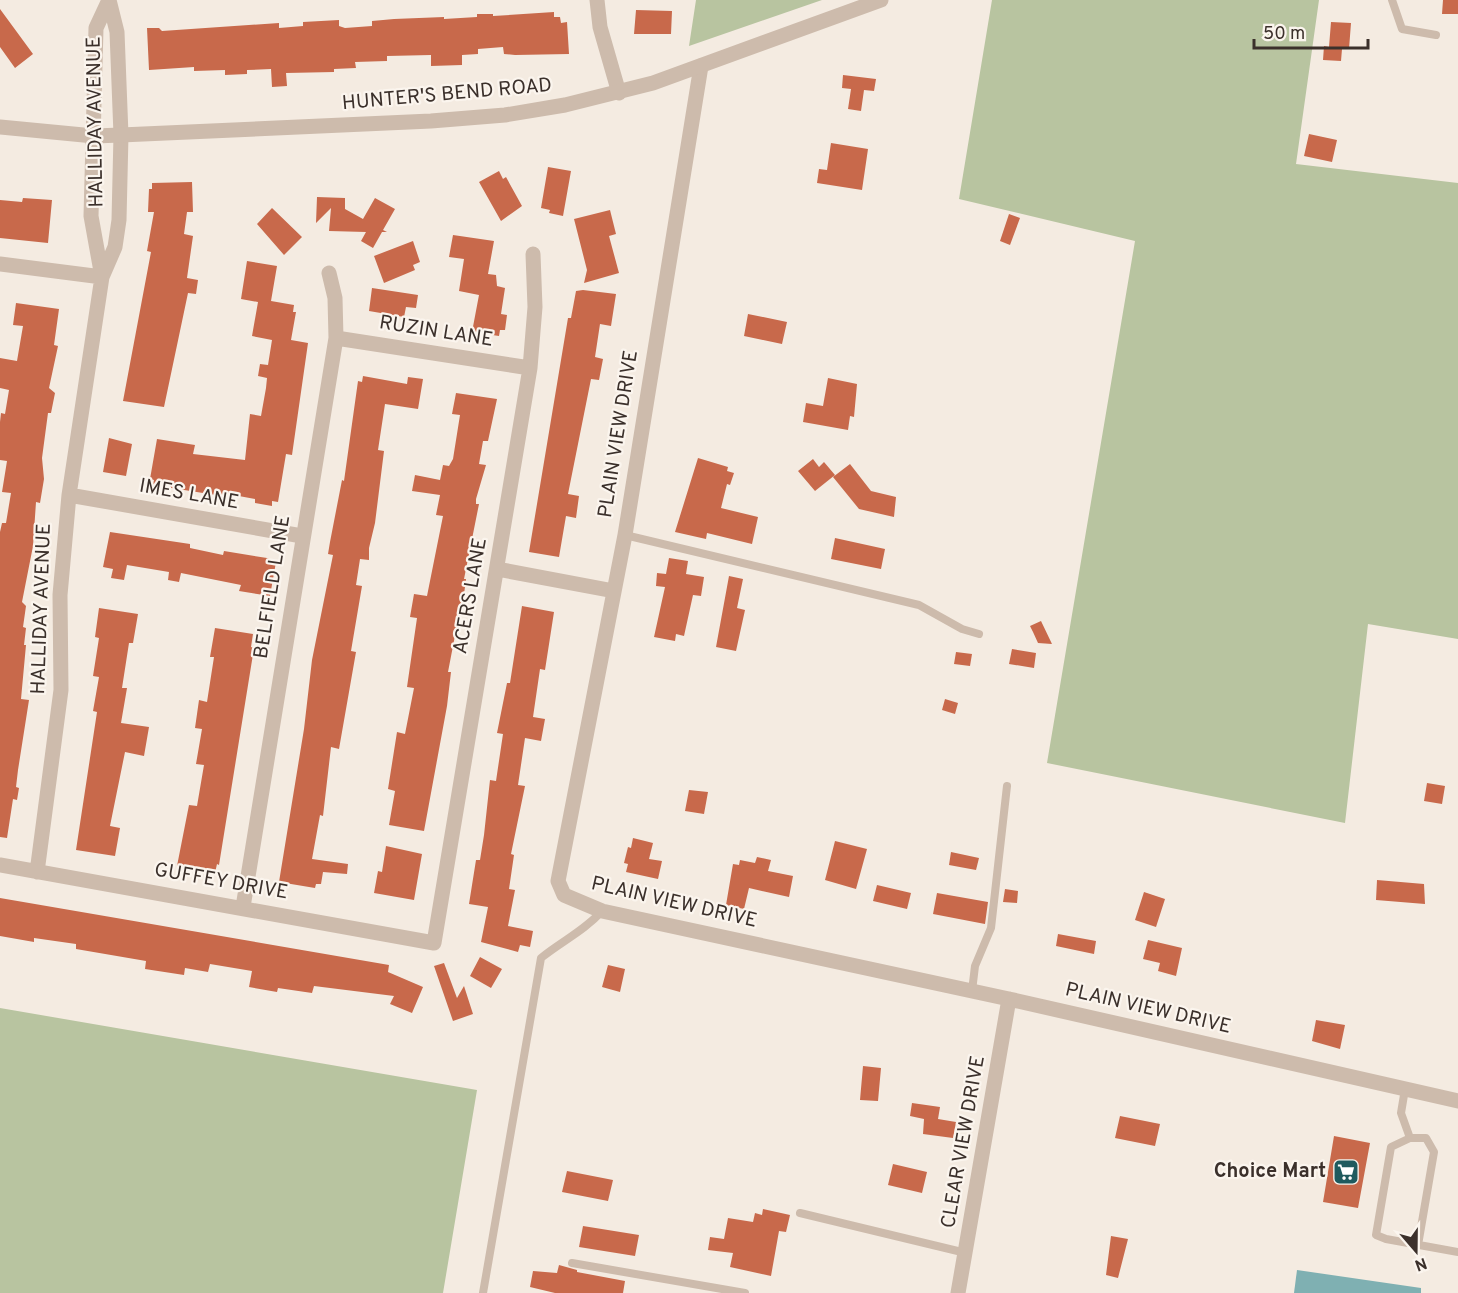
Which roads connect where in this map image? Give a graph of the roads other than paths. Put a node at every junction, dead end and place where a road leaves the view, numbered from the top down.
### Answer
1 (109, 0) edge
2 (114, 0) edge
3 (597, 0) edge
4 (881, 0) edge
5 (1392, 0) edge
6 (1436, 35) dead end
7 (701, 66) junction
8 (619, 93) junction
9 (0, 127) edge
10 (121, 135) junction
11 (94, 136) junction
12 (532, 254) dead end
13 (0, 264) edge
14 (329, 273) dead end
15 (102, 277) junction
16 (336, 338) junction
17 (530, 368) junction
18 (69, 495) junction
19 (625, 535) junction
20 (302, 536) junction
21 (497, 569) junction
22 (614, 591) junction
23 (979, 634) dead end
24 (1007, 786) dead end
25 (0, 865) edge
26 (37, 872) junction
27 (243, 907) junction
28 (602, 911) junction
29 (434, 943) joint
30 (972, 991) junction
31 (1010, 999) junction
32 (1405, 1089) junction
33 (1458, 1101) edge
34 (1410, 1138) junction
35 (800, 1213) dead end
36 (1418, 1245) junction
37 (1458, 1252) edge
38 (966, 1253) junction
39 (572, 1263) dead end
40 (483, 1293) edge
41 (745, 1293) edge
42 (958, 1293) edge

1 - 2 street
1 - 10 street, HALLIDAY AVENUE
1 - 11 street, HALLIDAY AVENUE
3 - 8 street
4 - 7 street, HUNTER'S BEND ROAD
5 - 6 lane
7 - 8 street, HUNTER'S BEND ROAD
7 - 19 street, PLAIN VIEW DRIVE
8 - 10 street, HUNTER'S BEND ROAD
9 - 11 street, HUNTER'S BEND ROAD
10 - 11 street, HUNTER'S BEND ROAD
10 - 15 street, HALLIDAY AVENUE
11 - 15 street, HALLIDAY AVENUE
12 - 17 street, ACERS LANE
13 - 15 street
14 - 16 street, BELFIELD LANE
15 - 18 street, HALLIDAY AVENUE
16 - 17 street, RUZIN LANE
16 - 20 street, BELFIELD LANE
17 - 21 street, ACERS LANE
18 - 20 street, IMES LANE
18 - 26 street, HALLIDAY AVENUE
19 - 22 street, PLAIN VIEW DRIVE
19 - 23 lane
20 - 27 street, BELFIELD LANE
21 - 22 street
21 - 29 street, ACERS LANE
22 - 28 street, PLAIN VIEW DRIVE
24 - 30 lane
25 - 26 street, GUFFEY DRIVE
26 - 27 street, GUFFEY DRIVE
27 - 29 street, GUFFEY DRIVE
28 - 30 street, PLAIN VIEW DRIVE
28 - 40 lane
30 - 31 street, PLAIN VIEW DRIVE
31 - 32 street, PLAIN VIEW DRIVE
31 - 38 street, CLEAR VIEW DRIVE
32 - 33 street, PLAIN VIEW DRIVE
32 - 34 lane
34 - 36 lane
34 - 36 lane
35 - 38 lane
36 - 37 lane
38 - 42 street, CLEAR VIEW DRIVE
39 - 41 lane

